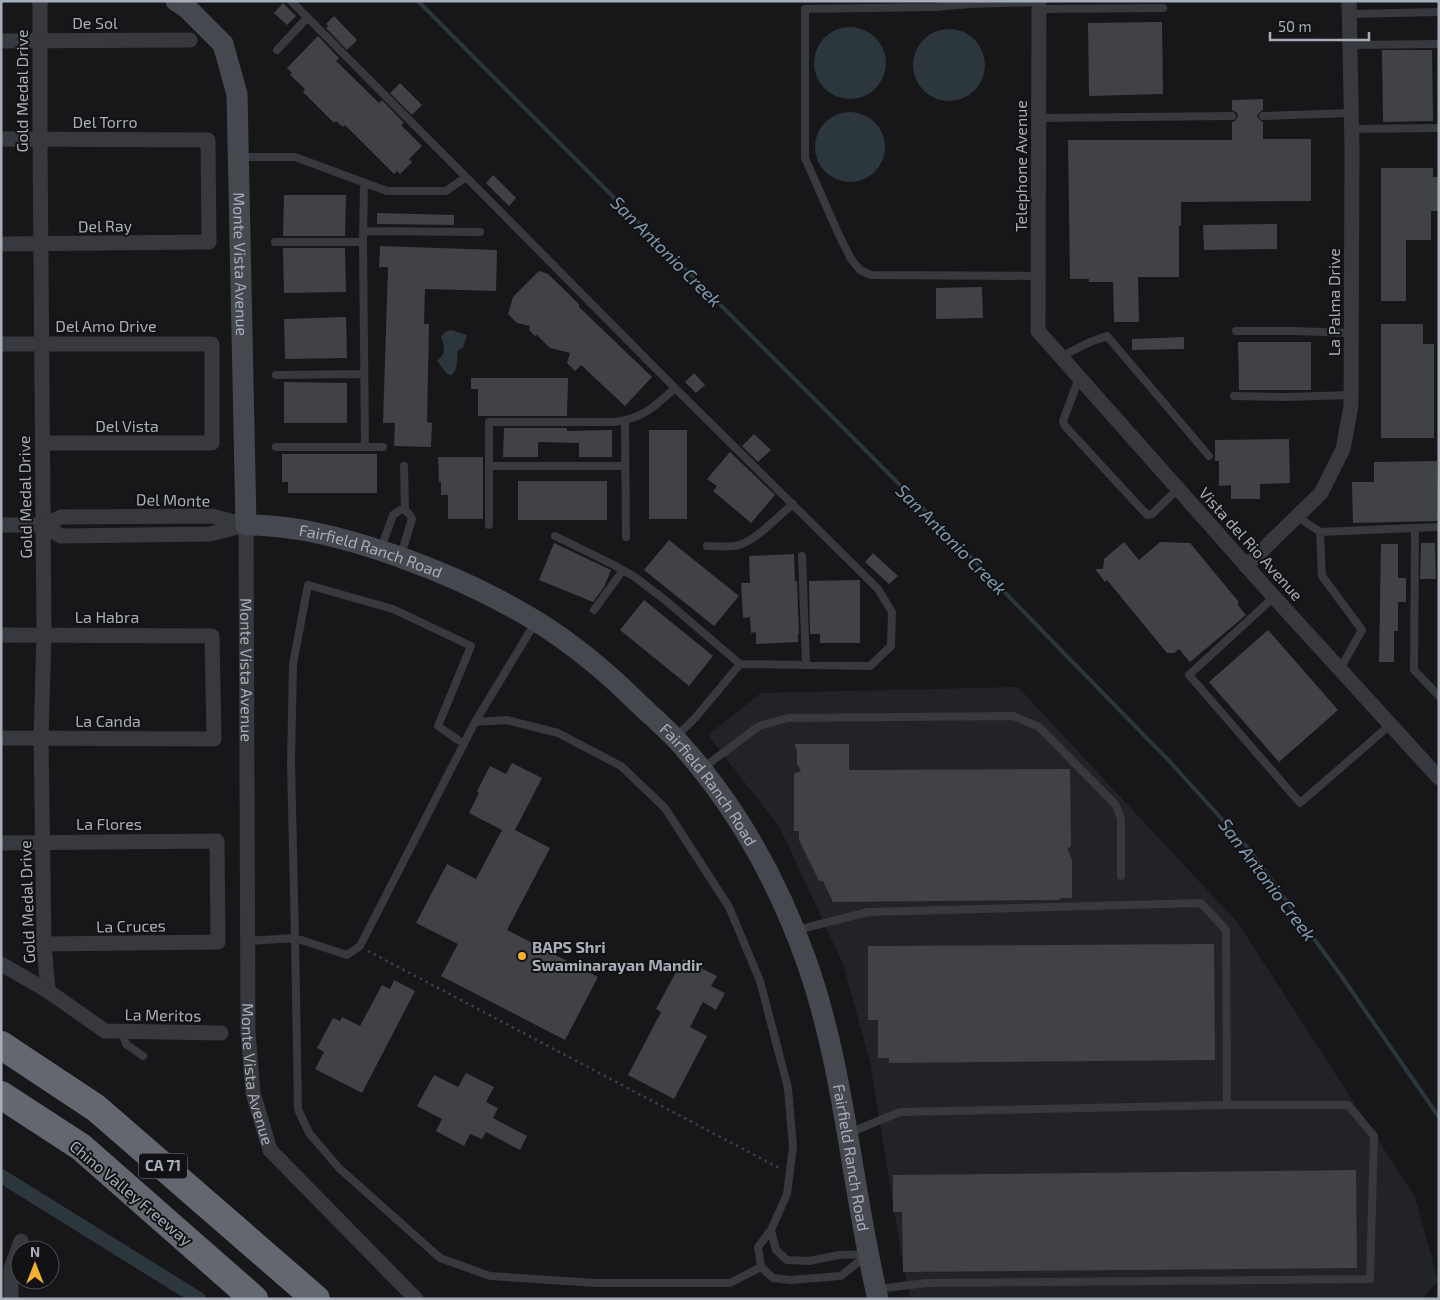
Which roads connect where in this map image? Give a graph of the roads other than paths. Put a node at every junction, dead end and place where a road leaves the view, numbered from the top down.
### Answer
1 (40, 1) edge
2 (176, 1) edge
3 (291, 1) edge
4 (935, 4) edge
5 (1038, 4) edge
6 (1163, 8) dead end
7 (1349, 8) edge
8 (1439, 12) edge
9 (307, 18) junction
10 (1, 40) edge
11 (190, 40) dead end
12 (40, 41) junction
13 (1439, 44) edge
14 (1350, 45) junction
15 (277, 50) dead end
16 (1351, 113) junction
17 (1232, 116) dead end
18 (1263, 116) dead end
19 (1038, 118) junction
20 (1351, 128) junction
21 (1439, 128) edge
22 (1, 139) edge
23 (40, 140) junction
24 (239, 157) junction
25 (466, 177) junction
26 (364, 183) junction
27 (363, 231) junction
28 (480, 232) dead end
29 (209, 242) joint
30 (275, 242) dead end
31 (363, 242) junction
32 (1, 244) edge
33 (40, 245) junction
34 (1039, 276) junction
35 (1038, 331) joint
36 (1236, 331) dead end
37 (1351, 333) junction
38 (1, 344) edge
39 (42, 344) junction
40 (1060, 357) junction
41 (364, 374) junction
42 (276, 375) dead end
43 (1079, 378) junction
44 (675, 388) junction
45 (1351, 395) junction
46 (1234, 396) dead end
47 (625, 420) junction
48 (42, 443) junction
49 (212, 443) joint
50 (276, 447) dead end
51 (365, 447) junction
52 (382, 447) dead end
53 (1209, 456) dead end
54 (404, 466) dead end
55 (489, 466) junction
56 (625, 466) junction
57 (1178, 489) junction
58 (793, 504) junction
59 (405, 510) junction
60 (1298, 516) junction
61 (1, 525) edge
62 (43, 525) junction
63 (246, 525) junction
64 (489, 525) dead end
65 (1439, 527) edge
66 (1415, 528) junction
67 (1320, 532) junction
68 (555, 536) dead end
69 (626, 537) dead end
70 (707, 546) dead end
71 (380, 550) junction
72 (802, 556) dead end
73 (400, 557) junction
74 (1246, 566) junction
75 (623, 570) junction
76 (1274, 597) junction
77 (594, 610) dead end
78 (536, 621) junction
79 (1, 635) edge
80 (44, 635) junction
81 (740, 664) junction
82 (806, 665) junction
83 (1340, 669) junction
84 (1439, 696) edge
85 (475, 722) junction
86 (1390, 725) junction
87 (1, 738) edge
88 (41, 738) junction
89 (675, 738) junction
90 (214, 739) joint
91 (464, 744) junction
92 (701, 769) junction
93 (1439, 778) edge
94 (1, 842) edge
95 (42, 842) junction
96 (1121, 876) dead end
97 (795, 930) junction
98 (295, 938) junction
99 (248, 940) junction
100 (218, 942) joint
101 (44, 944) junction
102 (1, 964) edge
103 (48, 991) junction
104 (122, 1032) junction
105 (221, 1032) dead end
106 (1, 1045) edge
107 (143, 1056) dead end
108 (1, 1095) edge
109 (1227, 1106) junction
110 (848, 1133) junction
111 (772, 1230) junction
112 (868, 1254) junction
113 (761, 1267) junction
114 (877, 1294) edge
115 (254, 1299) edge
116 (316, 1299) edge
117 (416, 1299) edge

1 - 12 street, Gold Medal Drive
2 - 24 street, Monte Vista Avenue
3 - 9 lane
4 - 5 lane
4 - 34 lane
5 - 6 lane
5 - 19 street, Telephone Avenue
7 - 8 lane
7 - 14 street, La Palma Drive
9 - 15 lane
9 - 25 lane
10 - 12 street, De Sol
11 - 12 street, De Sol
12 - 23 street, Gold Medal Drive
13 - 14 lane
14 - 16 street, La Palma Drive
16 - 18 lane
16 - 20 street, La Palma Drive
17 - 19 lane
19 - 34 street, Telephone Avenue
20 - 21 lane
20 - 37 street, La Palma Drive
22 - 23 street, Del Torro
23 - 29 street, Del Torro
23 - 33 street, Gold Medal Drive
24 - 26 lane
24 - 63 street, Monte Vista Avenue
25 - 26 lane
25 - 44 lane
26 - 27 lane
27 - 28 lane
27 - 31 lane
29 - 33 street, Del Ray
30 - 31 lane
31 - 41 lane
32 - 33 street, Del Ray
33 - 39 street, Gold Medal Drive
34 - 35 street, Telephone Avenue
35 - 40 street, Vista del Rio Avenue
36 - 37 lane
37 - 45 street, La Palma Drive
38 - 39 street, Del Amo Drive
39 - 48 street, Gold Medal Drive
39 - 49 street, Del Amo Drive
40 - 43 street, Vista del Rio Avenue
40 - 53 lane
41 - 42 lane
41 - 51 lane
43 - 57 street, Vista del Rio Avenue
43 - 57 lane
44 - 47 lane
44 - 58 lane
45 - 46 lane
45 - 60 street, La Palma Drive
47 - 55 lane
47 - 56 lane
48 - 49 street, Del Vista
48 - 62 street, Gold Medal Drive
50 - 51 lane
51 - 52 lane
54 - 59 lane
55 - 56 lane
55 - 64 lane
56 - 69 lane
57 - 74 street, Vista del Rio Avenue
58 - 70 lane
58 - 82 lane
59 - 71 lane
59 - 73 lane
60 - 67 lane
60 - 74 street, La Palma Drive
61 - 62 street, Del Monte
62 - 63 street, Del Monte
62 - 80 street, Gold Medal Drive
63 - 71 street, Fairfield Ranch Road
63 - 99 street, Monte Vista Avenue
65 - 66 lane
66 - 67 lane
66 - 84 lane
67 - 83 lane
68 - 75 lane
71 - 73 street, Fairfield Ranch Road
72 - 82 lane
73 - 78 street, Fairfield Ranch Road
74 - 76 street, Vista del Rio Avenue
75 - 77 lane
75 - 81 lane
76 - 83 street, Vista del Rio Avenue
76 - 86 lane
78 - 85 lane
78 - 89 street, Fairfield Ranch Road
79 - 80 street, La Habra
80 - 88 street, Gold Medal Drive
80 - 90 street, La Habra
81 - 82 lane
81 - 89 lane
83 - 86 street, Vista del Rio Avenue
85 - 91 lane
85 - 111 lane
86 - 93 street, Vista del Rio Avenue
87 - 88 street, La Canda
88 - 90 street, La Canda
88 - 95 street, Gold Medal Drive
89 - 92 street, Fairfield Ranch Road
91 - 98 lane
91 - 98 lane
92 - 96 lane
92 - 97 street, Fairfield Ranch Road
94 - 95 street, La Flores
95 - 100 street, La Flores
95 - 101 street, Gold Medal Drive
97 - 109 lane
97 - 110 street, Fairfield Ranch Road
98 - 99 lane
98 - 113 lane
99 - 117 street, Monte Vista Avenue
100 - 101 street, La Cruces
101 - 103 street, Gold Medal Drive
102 - 103 street
103 - 104 street, La Meritos
104 - 105 street, La Meritos
104 - 107 lane
106 - 116 highway, CA 71
108 - 115 highway, Chino Valley Freeway / CA 71
109 - 110 lane
109 - 114 lane
110 - 112 street, Fairfield Ranch Road
111 - 112 lane
111 - 113 lane
112 - 113 lane
112 - 114 street, Fairfield Ranch Road

